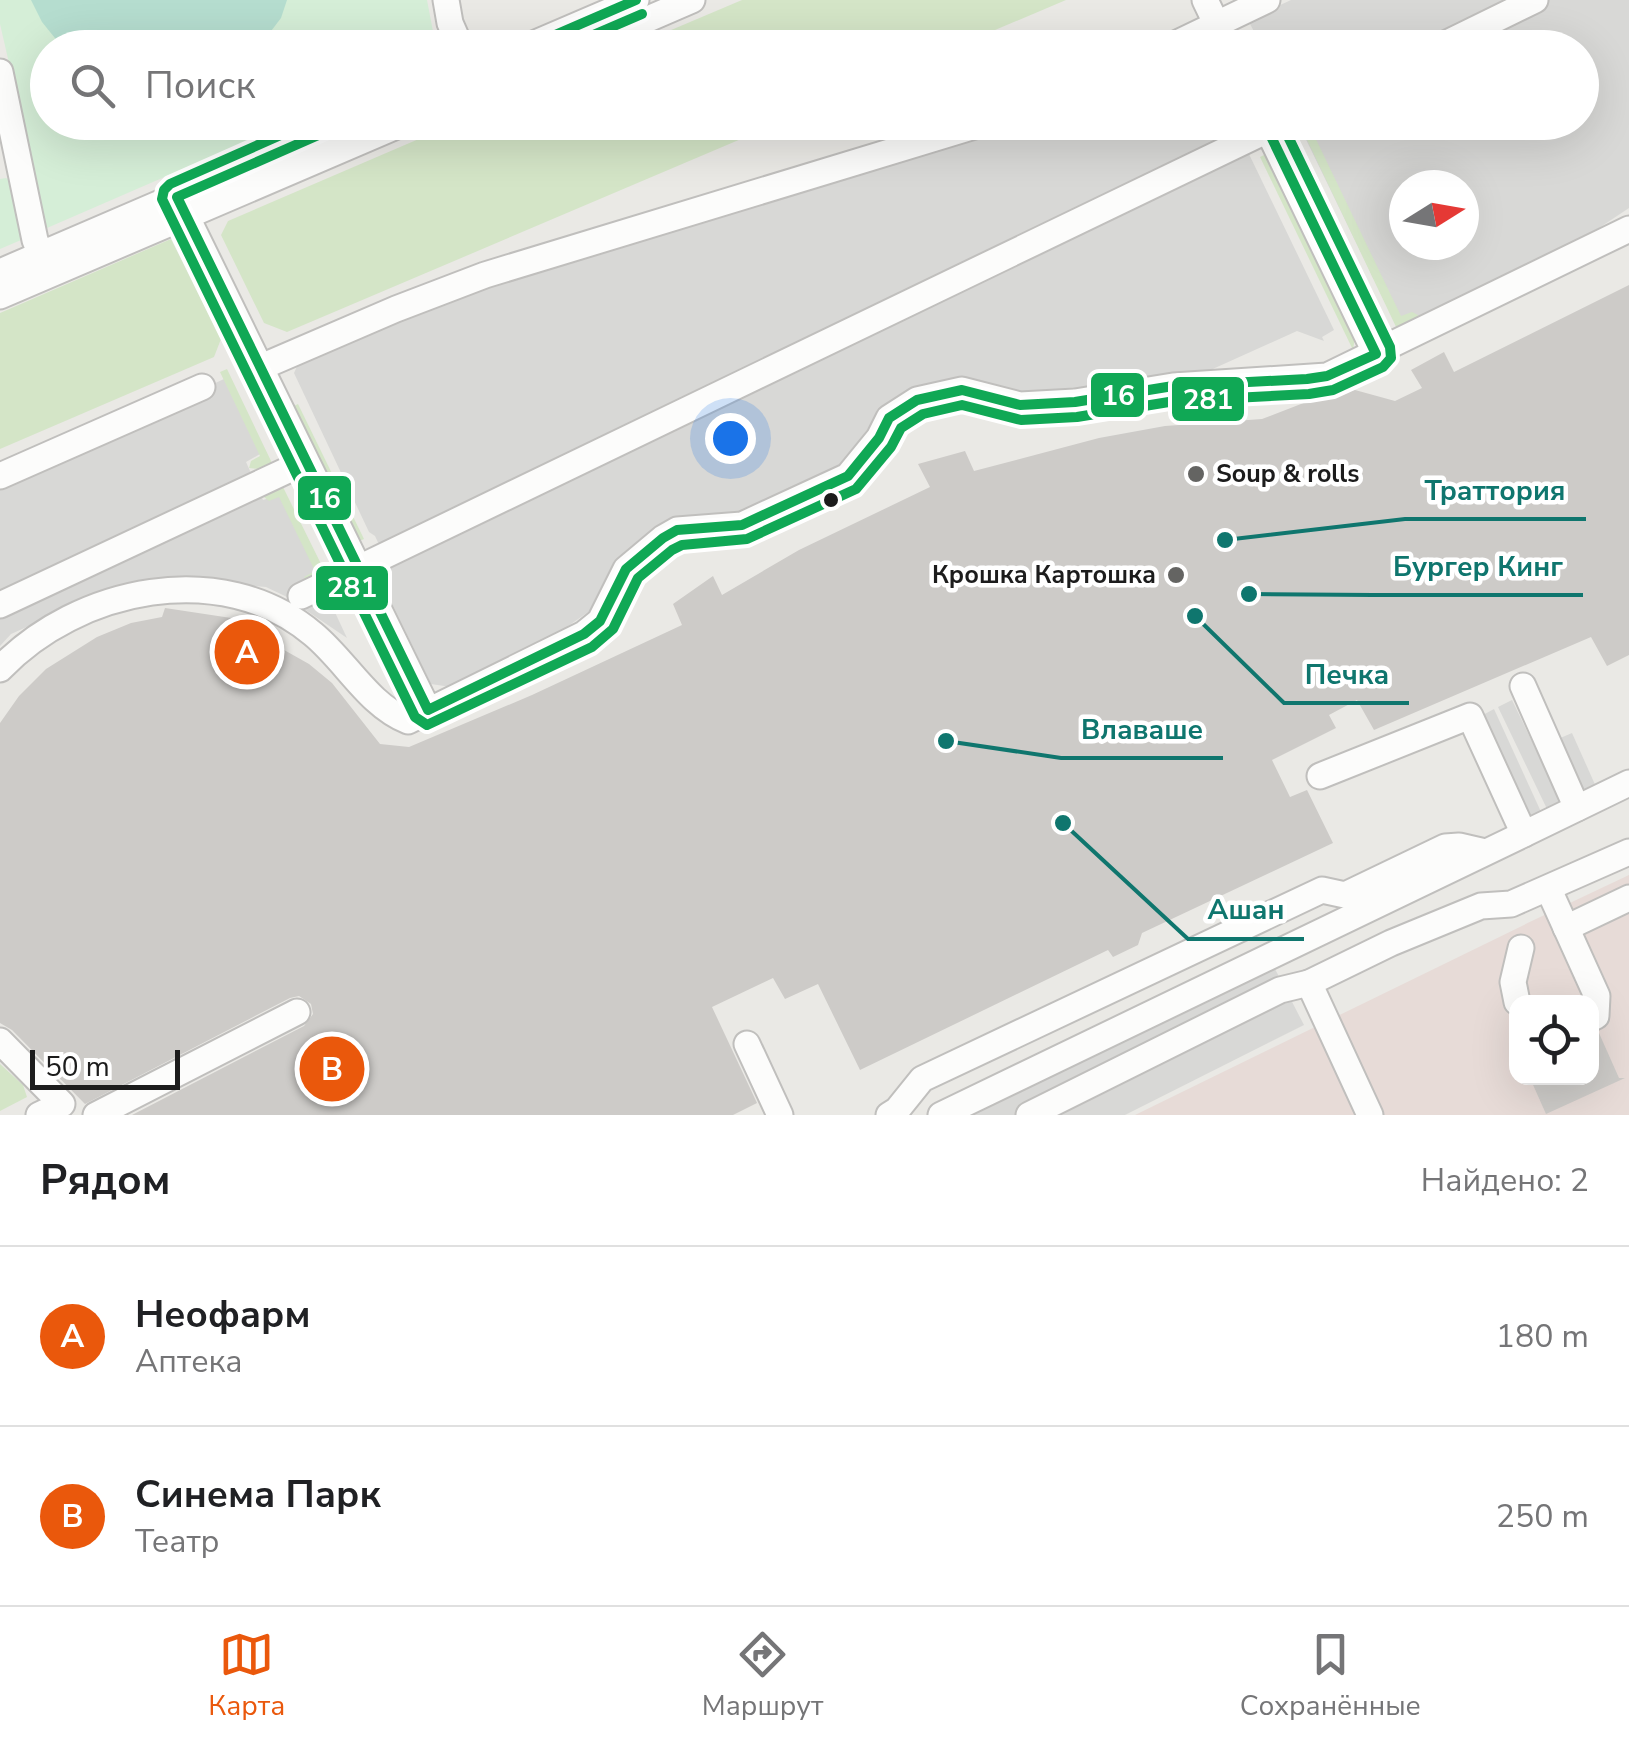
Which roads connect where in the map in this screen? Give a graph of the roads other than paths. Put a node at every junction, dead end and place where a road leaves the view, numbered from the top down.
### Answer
1 (446, 0) edge
2 (636, 0) edge
3 (692, 0) edge
4 (1205, 0) edge
5 (1267, 0) edge
6 (1536, 0) edge
7 (453, 30) edge
8 (566, 30) edge
9 (623, 30) edge
10 (1219, 30) edge
11 (1230, 30) edge
12 (1475, 30) edge
13 (0, 72) edge
14 (313, 140) edge
15 (358, 140) edge
16 (929, 140) edge
17 (1241, 140) edge
18 (1279, 140) edge
19 (9, 158) edge
20 (182, 206) junction
21 (1629, 229) edge
22 (45, 265) junction
23 (0, 272) edge
24 (0, 296) edge
25 (1376, 354) junction
26 (259, 368) junction
27 (202, 387) dead end
28 (305, 462) junction
29 (0, 476) edge
30 (358, 568) junction
31 (301, 596) dead end
32 (0, 605) edge
33 (0, 669) edge
34 (1523, 686) dead end
35 (428, 710) junction
36 (1320, 776) dead end
37 (1629, 783) edge
38 (1577, 808) junction
39 (1524, 834) junction
40 (1485, 852) junction
41 (1629, 852) edge
42 (1550, 890) junction
43 (1629, 898) edge
44 (1566, 928) junction
45 (1521, 948) dead end
46 (1309, 983) junction
47 (1516, 995) edge
48 (1597, 995) edge
49 (297, 1012) dead end
50 (0, 1041) edge
51 (747, 1044) dead end
52 (58, 1111) edge
53 (96, 1115) edge
54 (780, 1115) edge
55 (889, 1115) edge
56 (941, 1115) edge
57 (1028, 1115) edge
58 (1370, 1115) edge

1 - 7 street
2 - 8 street
3 - 9 street
4 - 10 street
5 - 11 street
6 - 12 street
13 - 19 street
14 - 20 street
15 - 20 street
16 - 26 street
17 - 30 street
18 - 25 street
19 - 22 street
20 - 22 street
20 - 26 street
21 - 25 street
22 - 23 street
22 - 24 street
25 - 35 street
26 - 28 street
27 - 29 street
28 - 30 street
28 - 32 street
30 - 31 street
30 - 35 street
33 - 35 street
34 - 38 street
36 - 39 street
37 - 38 street
38 - 39 street
39 - 40 street
40 - 55 street
40 - 56 street
41 - 42 street
42 - 44 street
42 - 46 street
43 - 44 street
44 - 48 street
45 - 47 street
46 - 57 street
46 - 58 street
49 - 53 street
50 - 52 street
51 - 54 street

